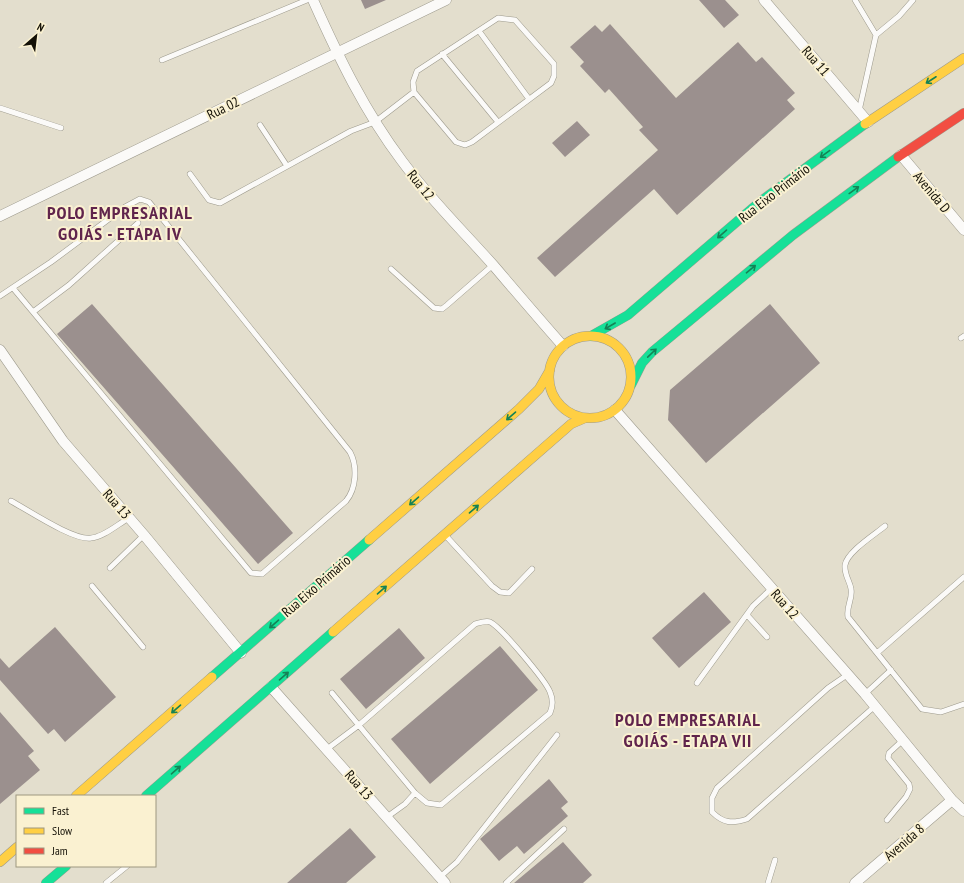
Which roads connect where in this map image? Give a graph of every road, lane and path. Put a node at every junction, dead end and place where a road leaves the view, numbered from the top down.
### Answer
1 (307, 0) edge
2 (313, 0) edge
3 (446, 0) edge
4 (764, 0) edge
5 (855, 0) edge
6 (913, 0) edge
7 (479, 31) junction
8 (876, 35) junction
9 (336, 53) junction
10 (442, 54) junction
11 (964, 58) edge
12 (162, 60) dead end
13 (414, 92) junction
14 (529, 99) junction
15 (0, 108) edge
16 (859, 111) junction
17 (964, 113) edge
18 (375, 122) junction
19 (498, 122) junction
20 (868, 122) junction
21 (260, 125) dead end
22 (61, 128) dead end
23 (901, 155) junction
24 (287, 166) junction
25 (190, 174) dead end
26 (0, 216) edge
27 (138, 223) dead end
28 (964, 230) edge
29 (493, 265) junction
30 (391, 269) dead end
31 (13, 288) junction
32 (0, 296) edge
33 (33, 312) junction
34 (591, 336) junction
35 (563, 346) junction
36 (0, 350) edge
37 (550, 370) junction
38 (631, 386) junction
39 (615, 410) junction
40 (584, 418) junction
41 (11, 501) dead end
42 (129, 518) junction
43 (885, 526) dead end
44 (144, 535) junction
45 (445, 535) junction
46 (110, 568) dead end
47 (532, 569) dead end
48 (964, 577) edge
49 (92, 586) dead end
50 (771, 589) junction
51 (747, 615) junction
52 (767, 637) dead end
53 (143, 647) dead end
54 (241, 652) junction
55 (877, 653) junction
56 (891, 670) junction
57 (847, 675) junction
58 (697, 683) dead end
59 (272, 687) junction
60 (332, 693) dead end
61 (865, 694) junction
62 (964, 704) edge
63 (875, 706) junction
64 (359, 725) junction
65 (557, 735) dead end
66 (903, 740) junction
67 (327, 749) junction
68 (415, 793) junction
69 (77, 795) edge
70 (147, 795) edge
71 (952, 800) junction
72 (964, 811) edge
73 (387, 817) junction
74 (887, 820) dead end
75 (564, 829) dead end
76 (16, 848) edge
77 (775, 860) dead end
78 (0, 862) edge
79 (65, 867) edge
80 (126, 867) edge
81 (443, 880) edge
82 (46, 883) edge
83 (106, 883) edge
84 (506, 883) edge
85 (768, 883) edge
86 (855, 883) edge

1 - 12 lane
2 - 9 street, Rua 12
3 - 9 street, Rua 02
4 - 16 street, Rua 11
5 - 8 lane
6 - 8 lane
7 - 10 lane
7 - 14 lane
7 - 14 lane
8 - 16 lane
9 - 18 street, Rua 12
9 - 26 street, Rua 02
10 - 13 lane
10 - 19 lane
11 -> 20 street, Rua Eixo Primário
13 - 18 lane
13 - 19 lane
14 - 19 lane
15 - 22 lane
16 - 20 street, Rua 11
17 - 23 street
18 - 24 lane
18 - 29 street, Rua 12
20 -> 34 street, Rua Eixo Primário
21 - 24 lane
23 - 28 street, Avenida D
38 -> 23 street
24 - 25 lane
27 - 33 lane
29 - 30 lane
29 - 35 street, Rua 12
31 - 32 lane
31 - 33 lane
31 - 33 lane
34 - 35 street
34 - 38 street
35 - 37 street
36 - 42 street, Rua 13
37 - 40 street
37 -> 54 street, Rua Eixo Primário
38 - 39 street
39 - 40 street
39 - 50 street, Rua 12
45 -> 40 street
41 - 42 lane
42 - 44 street, Rua 13
43 - 55 lane
44 - 46 lane
44 - 54 street, Rua 13
45 - 47 lane
59 -> 45 street
48 - 55 lane
49 - 53 lane
50 - 51 lane
50 - 57 street, Rua 12
51 - 52 lane
51 - 58 lane
54 -> 69 street, Rua Eixo Primário
55 - 56 lane
56 - 61 lane
56 - 62 lane
57 - 61 street, Rua 12
57 - 63 lane
59 - 67 street, Rua 13
70 -> 59 street
60 - 64 lane
61 - 63 street, Rua 12
63 - 66 street, Rua 12
64 - 67 lane
64 - 68 lane
64 - 68 lane
65 - 81 lane
66 - 71 street, Rua 12
66 - 74 lane
67 - 73 street, Rua 13
68 - 73 lane
71 - 72 street, Rua 12
71 - 86 street, Avenida 8
73 - 81 street, Rua 13
75 - 84 lane
76 - 78 street
77 - 85 lane
79 - 82 street
80 - 83 lane

